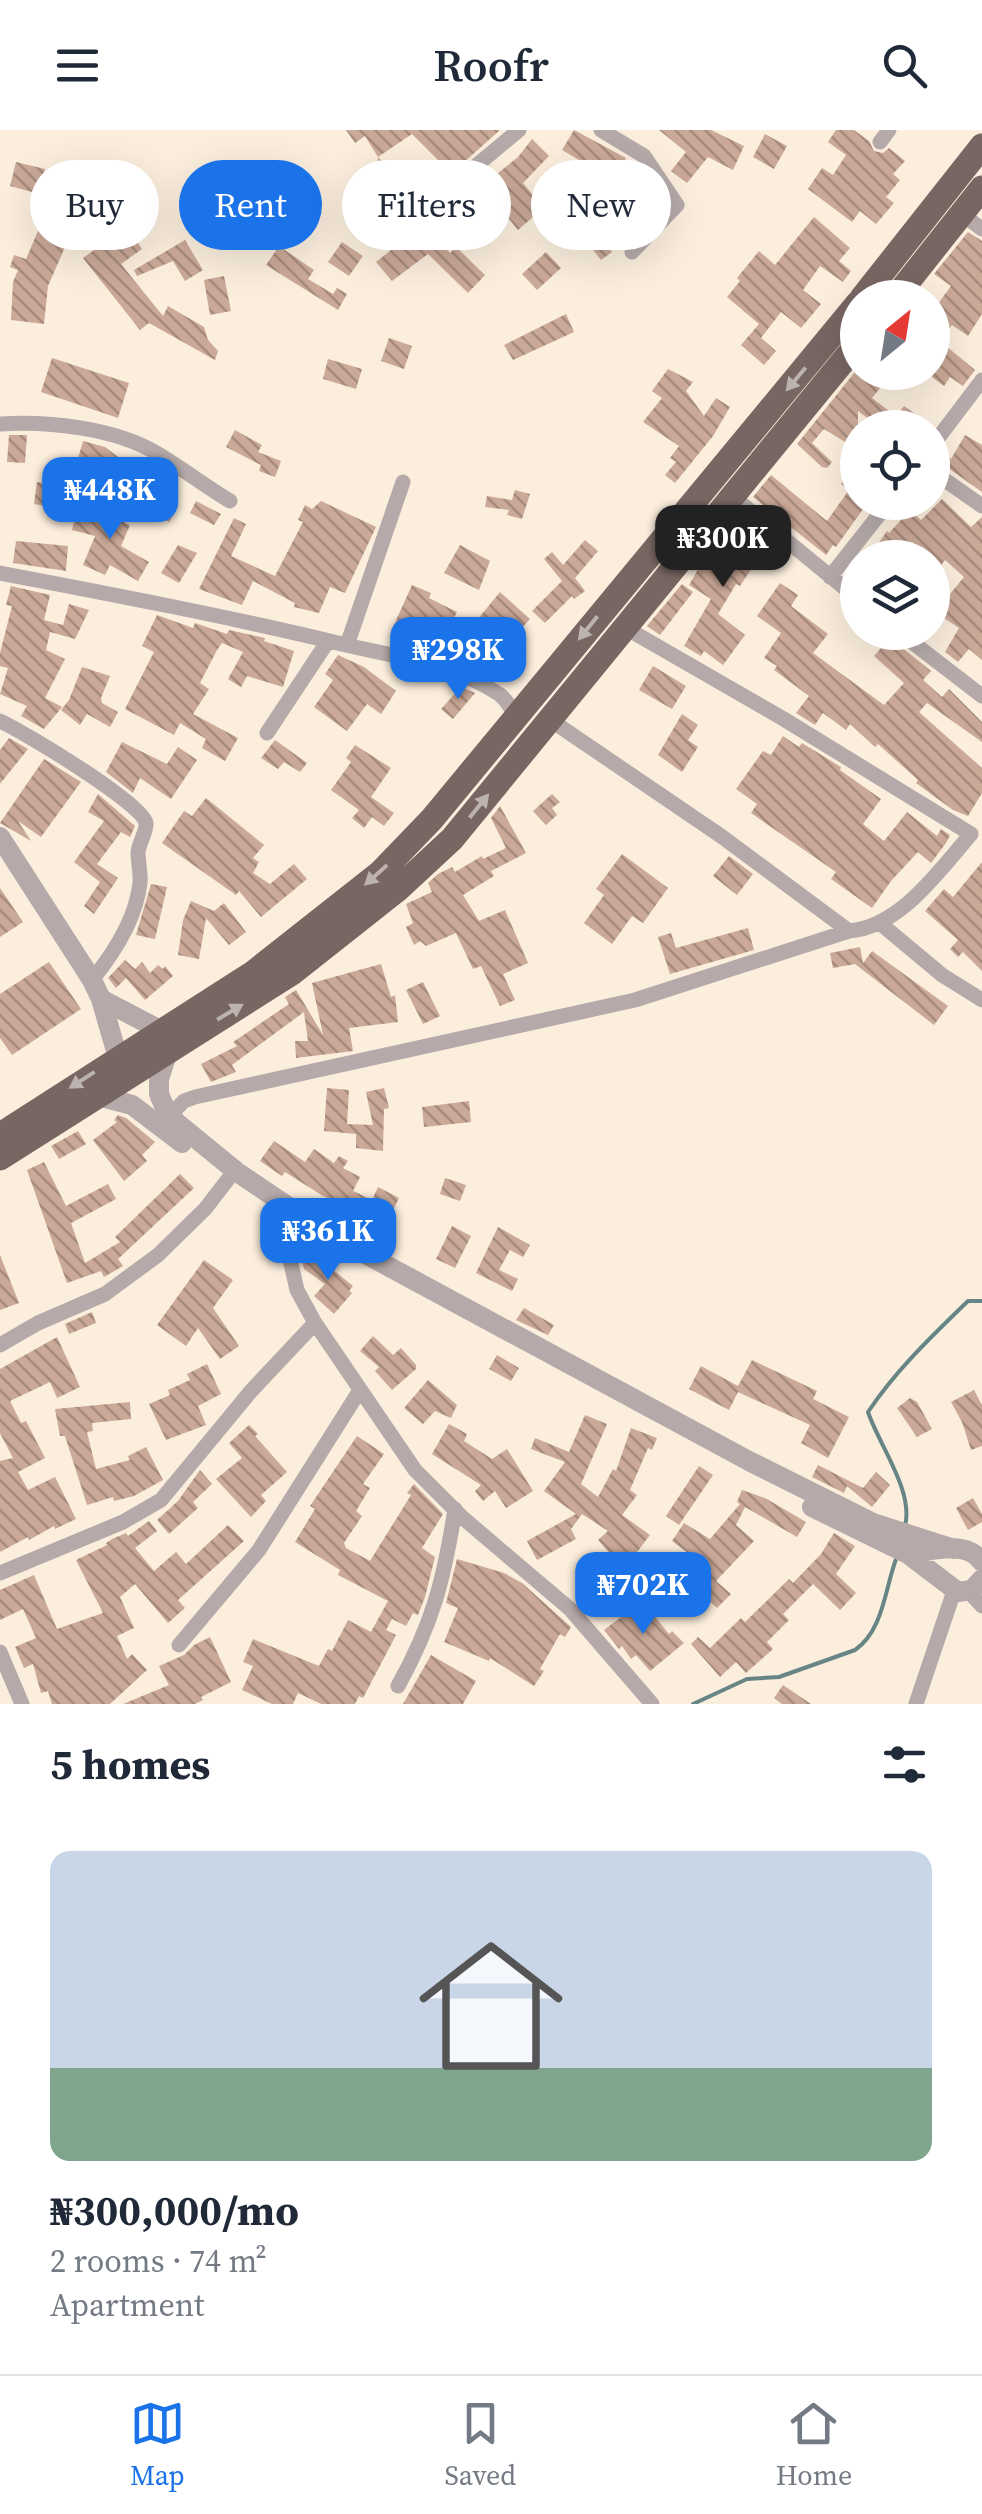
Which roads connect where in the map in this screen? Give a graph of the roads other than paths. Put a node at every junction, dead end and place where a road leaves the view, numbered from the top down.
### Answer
1 (518, 130) edge
2 (601, 130) edge
3 (982, 146) edge
4 (482, 160) edge
5 (982, 188) edge
6 (972, 222) edge
7 (632, 252) dead end
8 (876, 280) edge
9 (913, 280) edge
10 (840, 327) edge
11 (840, 361) edge
12 (982, 380) edge
13 (950, 422) edge
14 (0, 424) edge
15 (740, 464) junction
16 (402, 482) dead end
17 (950, 484) edge
18 (730, 494) junction
19 (230, 501) dead end
20 (982, 506) edge
21 (875, 520) edge
22 (0, 573) edge
23 (830, 578) junction
24 (840, 586) edge
25 (624, 627) junction
26 (328, 641) junction
27 (347, 645) junction
28 (922, 650) edge
29 (982, 696) edge
30 (516, 719) junction
31 (549, 719) junction
32 (0, 721) edge
33 (267, 733) dead end
34 (977, 828) edge
35 (0, 837) edge
36 (882, 924) junction
37 (849, 931) junction
38 (96, 990) junction
39 (982, 1000) edge
40 (165, 1039) junction
41 (118, 1058) junction
42 (98, 1096) junction
43 (170, 1114) junction
44 (0, 1135) edge
45 (0, 1158) edge
46 (228, 1178) junction
47 (286, 1220) junction
48 (315, 1323) junction
49 (0, 1344) edge
50 (360, 1390) junction
51 (455, 1509) junction
52 (903, 1545) junction
53 (980, 1555) edge
54 (0, 1573) edge
55 (972, 1592) edge
56 (179, 1645) dead end
57 (0, 1652) edge
58 (398, 1686) dead end
59 (22, 1704) edge
60 (652, 1704) edge
61 (916, 1704) edge

1 - 4 street
2 - 7 street
3 - 8 highway
5 - 6 highway
6 - 9 highway
10 -> 15 highway
11 - 15 highway
12 - 13 street
14 - 19 street
15 - 18 highway
15 -> 30 highway
16 - 27 street
17 - 20 street
18 - 23 street
18 - 25 highway
21 - 23 street
22 - 26 street
23 - 24 street
25 - 31 highway
25 - 34 street
26 - 27 street
26 - 33 street
27 - 30 street
28 - 29 street
30 -> 40 highway
31 - 37 street
40 -> 31 highway
32 - 38 street
34 - 36 street
35 - 38 street
36 - 37 street
36 - 39 street
37 - 43 street
38 - 40 street
38 - 41 street
40 - 41 highway
40 - 42 highway
40 - 43 street
41 -> 44 highway
42 - 45 highway
42 - 46 street
43 - 52 street
46 - 47 street
46 - 49 street
47 - 48 street
47 - 52 street
48 - 50 street
48 - 54 street
50 - 51 street
50 - 56 street
51 - 58 street
51 - 60 street
52 - 53 street
52 - 55 street
55 - 61 street
57 - 59 street

